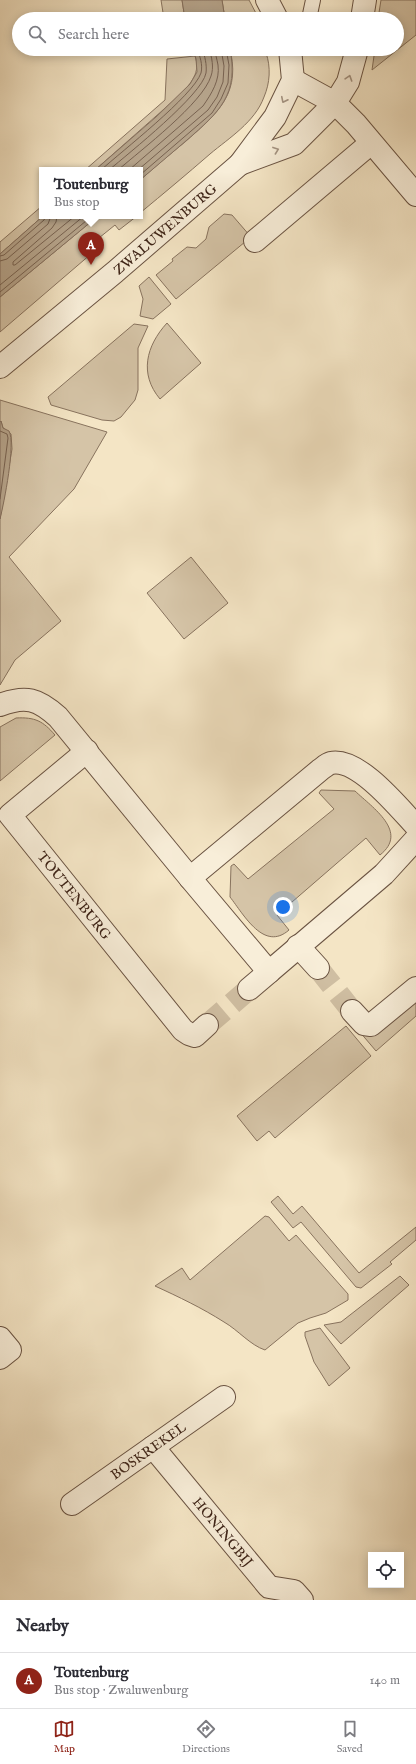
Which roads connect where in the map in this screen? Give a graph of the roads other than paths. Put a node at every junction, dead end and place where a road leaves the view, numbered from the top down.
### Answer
1 (267, 0) edge
2 (313, 0) edge
3 (365, 0) edge
4 (273, 12) edge
5 (310, 12) edge
6 (363, 12) edge
7 (355, 56) edge
8 (294, 62) edge
9 (335, 104) junction
10 (370, 143) junction
11 (240, 164) junction
12 (416, 196) edge
13 (255, 241) dead end
14 (0, 367) edge
15 (0, 705) edge
16 (87, 751) junction
17 (416, 826) edge
18 (416, 840) edge
19 (190, 878) junction
20 (298, 946) junction
21 (318, 968) tunnel mouth
22 (269, 972) junction
23 (416, 988) edge
24 (249, 989) tunnel mouth
25 (352, 1012) tunnel mouth
26 (207, 1025) tunnel mouth
27 (0, 1338) edge
28 (0, 1358) edge
29 (224, 1397) dead end
30 (153, 1447) junction
31 (72, 1504) dead end
32 (302, 1600) edge

1 - 4 street
2 - 5 lane
3 - 6 street
9 -> 7 street, ZWALUWENBURG
8 - 9 street
8 -> 11 street
9 - 10 street
11 -> 9 street, ZWALUWENBURG
10 - 12 street
10 - 13 street
11 - 14 street, ZWALUWENBURG
15 - 16 street
16 - 19 street
16 - 26 street, TOUTENBURG
17 - 19 street
18 - 20 street
19 - 22 street
20 - 21 street
20 - 22 street
22 - 24 street
23 - 25 street
27 - 28 street
29 - 30 street, BOSKREKEL
30 - 31 street, BOSKREKEL
30 - 32 street, HONINGBIJ

